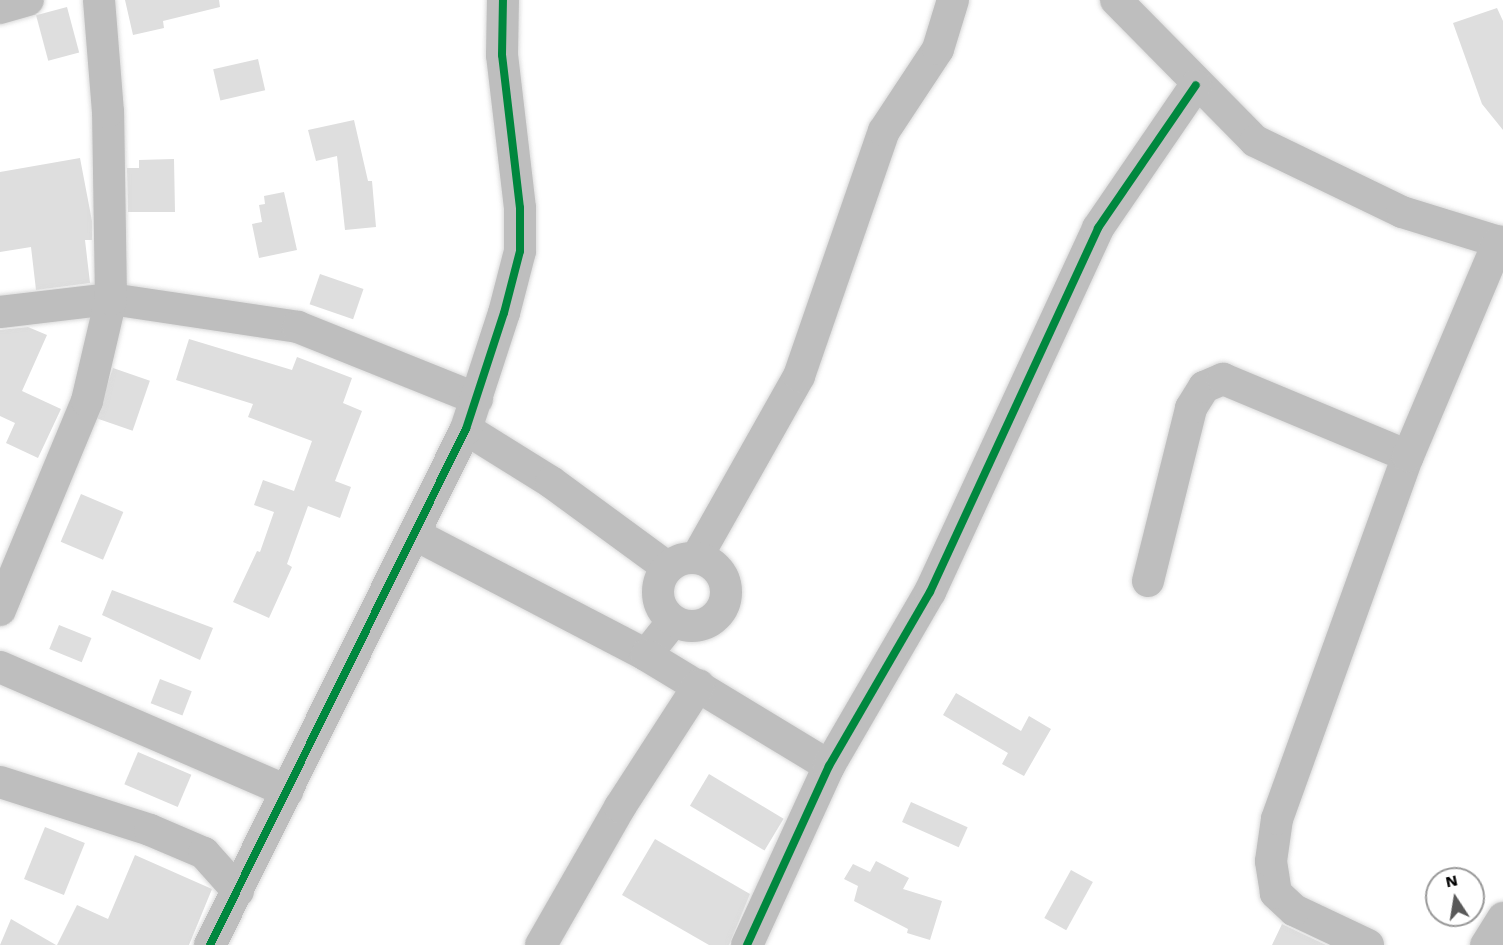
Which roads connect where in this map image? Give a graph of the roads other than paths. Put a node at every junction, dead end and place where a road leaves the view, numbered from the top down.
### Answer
1 (28, 0) edge
2 (99, 0) edge
3 (503, 0) edge
4 (953, 0) edge
5 (1116, 0) edge
6 (0, 8) edge
7 (1196, 85) junction
8 (1501, 242) edge
9 (111, 299) junction
10 (0, 312) edge
11 (477, 399) junction
12 (466, 429) junction
13 (1408, 456) junction
14 (414, 534) junction
15 (697, 557) junction
16 (667, 567) junction
17 (1148, 581) dead end
18 (0, 610) edge
19 (673, 621) junction
20 (646, 655) junction
21 (0, 667) edge
22 (699, 684) junction
23 (829, 766) junction
24 (0, 782) edge
25 (287, 790) junction
26 (238, 891) junction
27 (1503, 918) edge
28 (210, 945) edge
29 (542, 945) edge
30 (747, 945) edge
31 (1368, 945) edge
32 (1486, 945) edge

1 - 6 street
2 - 9 street
3 - 11 street
4 - 15 street
5 - 7 street
7 - 8 street
7 - 23 street
8 - 13 street
9 - 10 street
9 - 11 street
9 - 18 street
11 - 12 street
12 - 14 street
12 - 16 street
13 - 17 street
13 - 31 street
14 - 20 street
14 - 25 street
15 - 16 street
15 - 19 street
16 - 19 street
19 - 20 street
20 - 22 street
21 - 25 street
22 - 23 street
22 - 29 street
23 - 30 street
24 - 26 street
25 - 26 street
26 - 28 street
27 - 32 main road

